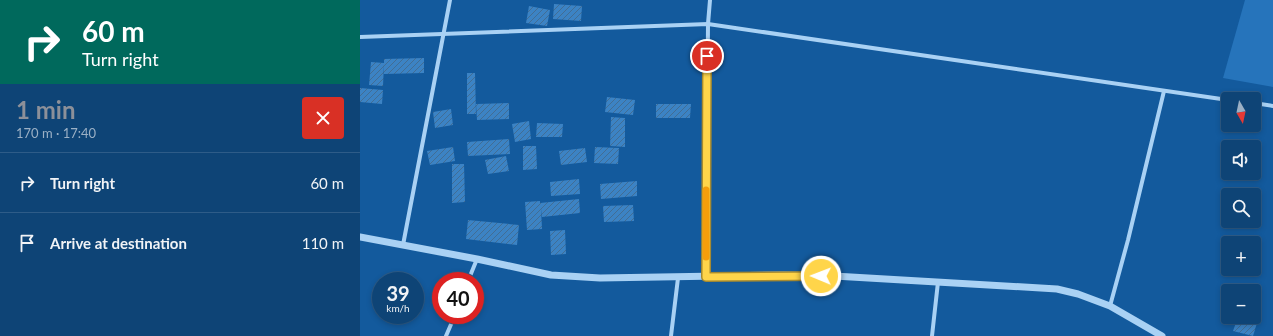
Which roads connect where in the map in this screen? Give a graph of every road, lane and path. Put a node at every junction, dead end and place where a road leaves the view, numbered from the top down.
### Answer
1 (450, 0) edge
2 (710, 0) edge
3 (708, 24) junction
4 (442, 34) junction
5 (360, 37) edge
6 (1164, 91) junction
7 (1221, 99) edge
8 (1261, 104) edge
9 (1273, 106) edge
10 (360, 237) edge
11 (403, 245) junction
12 (477, 259) junction
13 (472, 272) edge
14 (706, 277) junction
15 (678, 278) junction
16 (938, 282) junction
17 (1110, 306) junction
18 (451, 324) edge
19 (446, 336) edge
20 (671, 336) edge
21 (932, 336) edge
22 (1162, 336) edge

1 - 4 street
2 - 3 street
3 - 4 street
3 - 6 street
3 - 14 street
4 - 5 street
4 - 11 street
6 - 7 street
6 - 17 street
8 - 9 street
10 - 11 street
11 - 12 street
12 - 13 street
12 - 15 street
14 - 15 street
14 - 16 street
15 - 20 street
16 - 17 street
16 - 21 street
17 - 22 street
18 - 19 street

